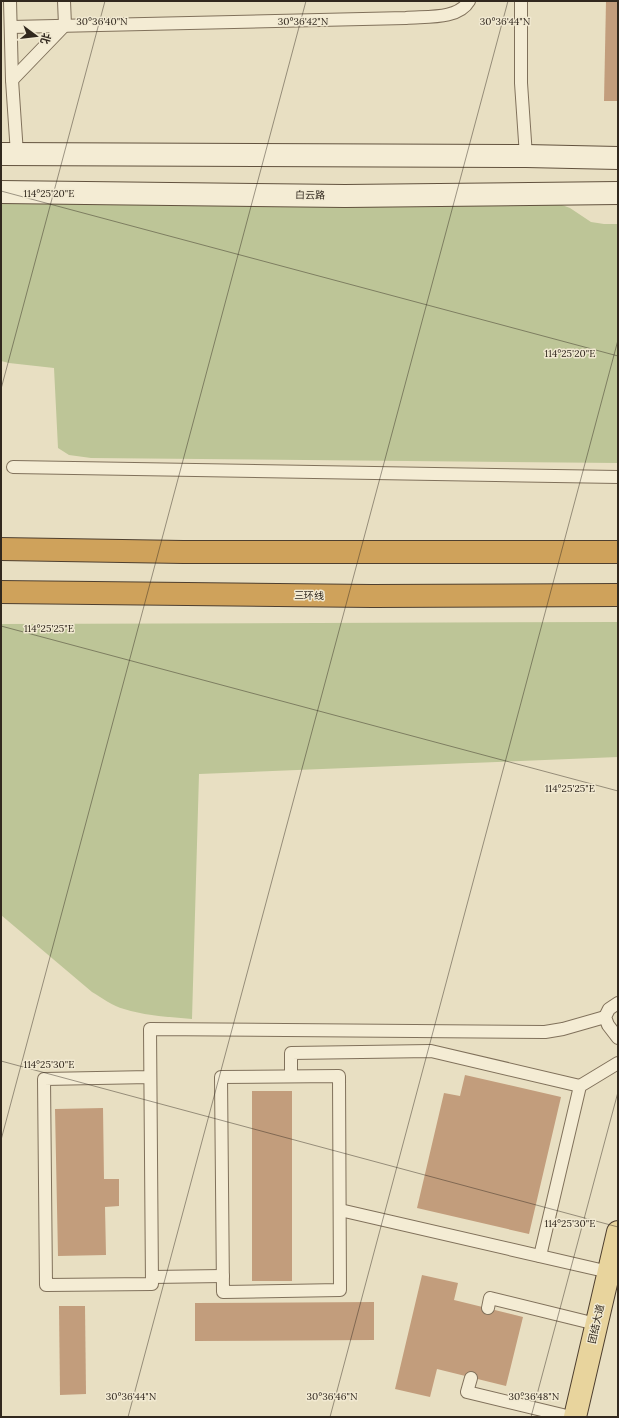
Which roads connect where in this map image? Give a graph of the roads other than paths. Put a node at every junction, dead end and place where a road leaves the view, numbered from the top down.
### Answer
1 (10, 1) edge
2 (64, 1) edge
3 (469, 1) edge
4 (521, 1) edge
5 (65, 25) junction
6 (11, 27) junction
7 (12, 80) junction
8 (9, 154) edge
9 (526, 156) junction
10 (618, 158) edge
11 (1, 192) edge
12 (618, 193) edge
13 (13, 467) dead end
14 (618, 477) edge
15 (1, 549) edge
16 (618, 552) edge
17 (1, 592) edge
18 (618, 595) edge
19 (618, 1003) edge
20 (605, 1017) junction
21 (618, 1038) edge
22 (618, 1063) edge
23 (291, 1076) junction
24 (150, 1078) junction
25 (580, 1086) junction
26 (340, 1210) junction
27 (618, 1232) edge
28 (540, 1256) junction
29 (609, 1272) junction
30 (223, 1276) junction
31 (152, 1277) junction
32 (488, 1308) dead end
33 (596, 1324) junction
34 (471, 1378) dead end
35 (571, 1417) edge
36 (575, 1417) edge

1 - 6 lane
2 - 5 lane
3 - 5 lane
4 - 9 lane
5 - 6 lane
5 - 7 lane
6 - 7 lane
7 - 8 lane
8 - 9 street
9 - 10 street
11 - 12 street, 白云路
13 - 14 lane
15 - 16 highway, bridge
17 - 18 highway, 三环线, bridge
19 - 20 lane
20 - 21 lane
20 - 24 lane
22 - 25 lane
23 - 25 lane
23 - 26 lane
23 - 30 lane
24 - 31 lane
24 - 31 lane
25 - 28 lane
26 - 28 lane
26 - 30 lane
27 - 29 main road, 团结大道
28 - 29 lane
29 - 33 main road, 团结大道
30 - 31 lane
32 - 33 lane
33 - 36 main road, 团结大道
34 - 35 lane

